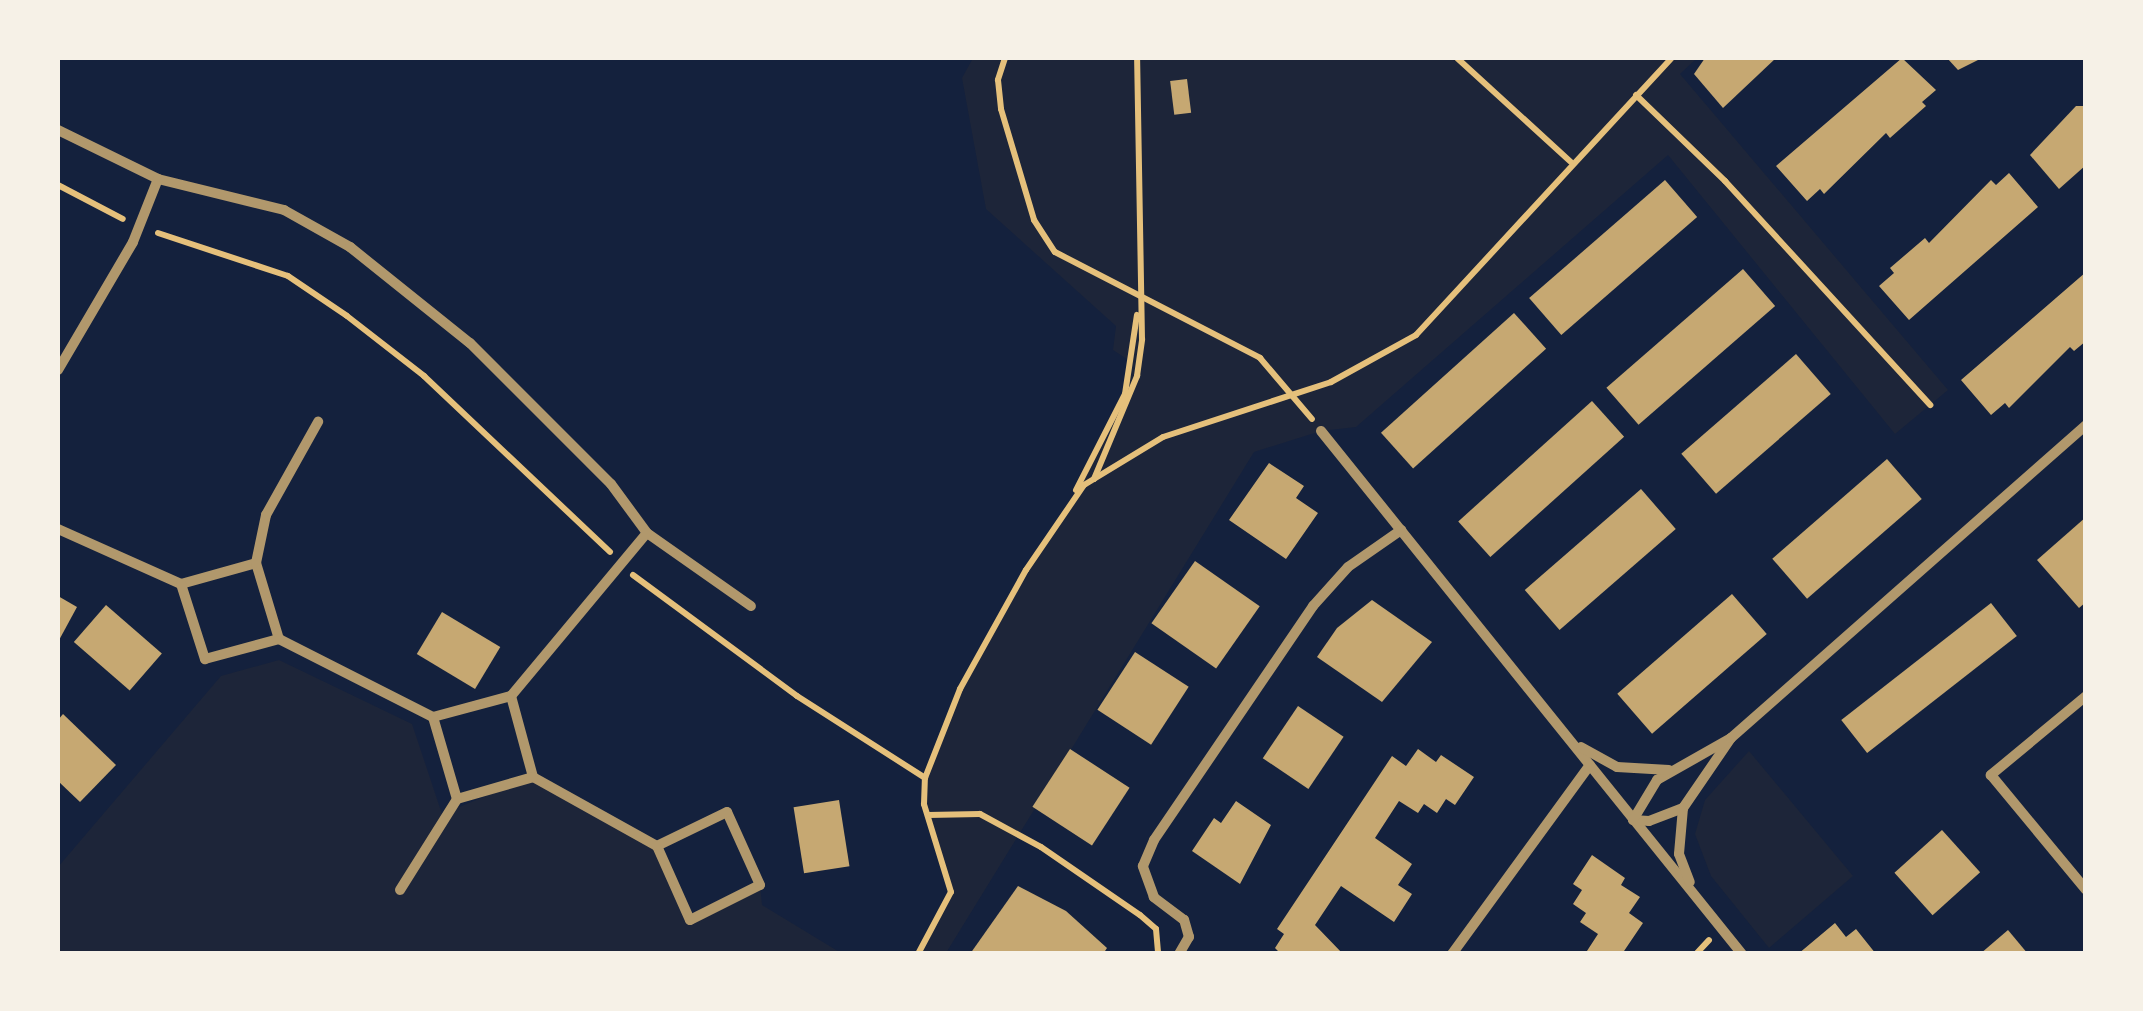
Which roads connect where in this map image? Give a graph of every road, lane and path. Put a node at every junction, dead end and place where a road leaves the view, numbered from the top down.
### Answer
1 (1005, 58) edge
2 (1137, 58) edge
3 (1457, 58) edge
4 (1672, 58) edge
5 (1636, 95) junction
6 (58, 130) edge
7 (1571, 162) junction
8 (158, 179) junction
9 (58, 185) edge
10 (140, 227) junction
11 (1140, 299) junction
12 (58, 370) edge
13 (1294, 395) junction
14 (1930, 405) dead end
15 (318, 422) dead end
16 (2086, 425) edge
17 (1321, 430) joint
18 (1093, 480) junction
19 (1066, 509) junction
20 (58, 529) edge
21 (1401, 530) junction
22 (647, 533) junction
23 (256, 563) junction
24 (621, 563) junction
25 (181, 584) junction
26 (751, 606) dead end
27 (279, 639) junction
28 (510, 696) junction
29 (2086, 696) edge
30 (433, 717) junction
31 (1731, 738) junction
32 (1570, 740) junction
33 (1590, 765) junction
34 (1670, 770) junction
35 (533, 777) junction
36 (925, 778) junction
37 (457, 799) junction
38 (1683, 808) junction
39 (928, 814) junction
40 (1633, 820) junction
41 (657, 846) junction
42 (400, 890) dead end
43 (2086, 890) edge
44 (1700, 901) junction
45 (918, 954) edge
46 (1158, 954) edge
47 (1179, 954) edge
48 (1452, 954) edge
49 (1742, 954) edge

1 - 11 path
2 - 11 path
3 - 7 path
4 - 5 path
5 - 7 path
5 - 14 path
6 - 8 street
7 - 13 path
8 - 10 street
8 - 22 street
9 - 10 path
10 - 12 street
10 - 24 path
11 - 13 path
11 - 18 path
11 - 19 path
13 - 17 path
13 - 18 path
15 - 23 street
16 - 31 street
17 - 21 street
18 - 19 path
19 - 36 path
20 - 25 street
21 - 32 street
21 - 47 street
22 - 24 street
22 - 26 street
23 - 25 street
23 - 27 street
24 - 28 street
24 - 36 path
25 - 27 street
27 - 30 street
28 - 30 street
28 - 35 street
29 - 43 street
30 - 37 street
31 - 34 street
31 - 38 street
32 - 33 street
32 - 34 street
33 - 40 street
33 - 48 street
34 - 40 street
35 - 37 street
35 - 41 street
36 - 39 path
37 - 42 street
38 - 40 street
38 - 44 street
39 - 45 path
39 - 46 path
40 - 44 street
41 - 41 street
44 - 49 street

